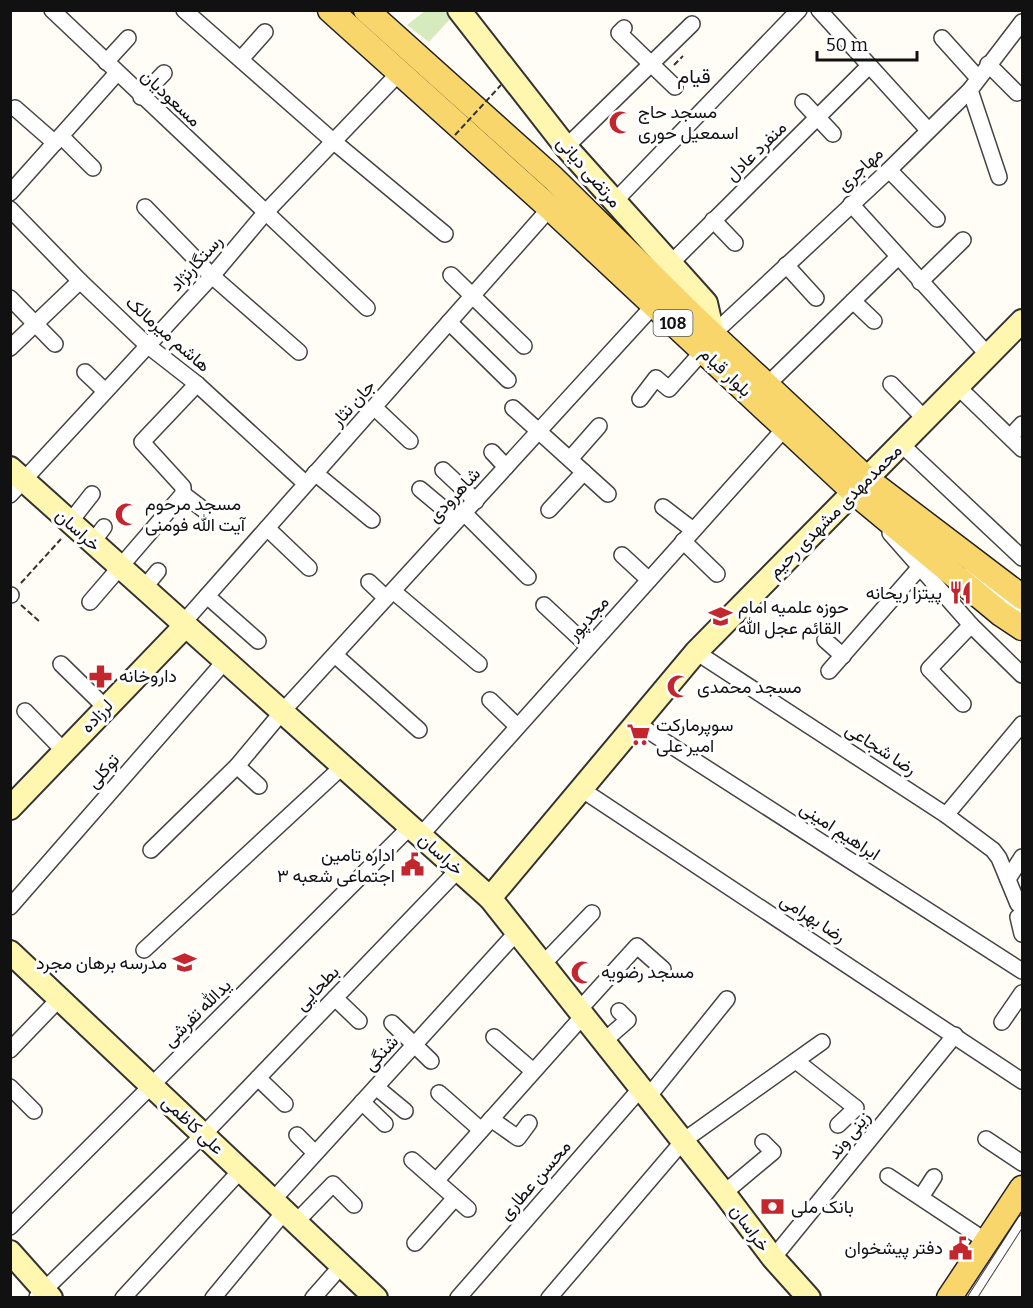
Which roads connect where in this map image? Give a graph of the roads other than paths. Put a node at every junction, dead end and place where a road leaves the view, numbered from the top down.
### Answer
1 (184, 10) edge
2 (330, 10) edge
3 (345, 10) edge
4 (799, 10) edge
5 (819, 10) edge
6 (52, 11) edge
7 (460, 11) edge
8 (360, 14) edge
9 (692, 24) dead end
10 (624, 28) dead end
11 (265, 32) dead end
12 (1020, 32) edge
13 (128, 38) dead end
14 (942, 38) dead end
15 (241, 59) junction
16 (651, 64) junction
17 (988, 64) junction
18 (869, 66) junction
19 (111, 68) junction
20 (164, 73) dead end
21 (399, 73) junction
22 (974, 84) junction
23 (675, 87) dead end
24 (1017, 93) dead end
25 (141, 97) junction
26 (803, 102) dead end
27 (15, 108) dead end
28 (818, 118) junction
29 (928, 130) junction
30 (833, 134) dead end
31 (58, 140) junction
32 (333, 141) junction
33 (567, 147) junction
34 (93, 168) dead end
35 (889, 170) junction
36 (999, 177) dead end
37 (11, 191) edge
38 (615, 201) junction
39 (851, 204) junction
40 (145, 207) dead end
41 (550, 208) junction
42 (10, 209) edge
43 (265, 213) junction
44 (938, 219) dead end
45 (713, 220) junction
46 (445, 234) dead end
47 (963, 240) dead end
48 (735, 243) dead end
49 (898, 258) junction
50 (670, 264) junction
51 (786, 265) junction
52 (451, 275) dead end
53 (212, 276) junction
54 (80, 281) junction
55 (920, 282) junction
56 (473, 295) junction
57 (10, 298) edge
58 (816, 298) dead end
59 (655, 299) junction
60 (854, 301) junction
61 (367, 308) dead end
62 (874, 321) dead end
63 (1023, 321) edge
64 (449, 322) junction
65 (36, 323) junction
66 (708, 342) junction
67 (55, 344) dead end
68 (147, 345) junction
69 (524, 346) dead end
70 (10, 348) edge
71 (299, 352) dead end
72 (988, 355) junction
73 (85, 372) dead end
74 (508, 380) dead end
75 (197, 384) junction
76 (891, 384) dead end
77 (767, 385) junction
78 (958, 387) junction
79 (105, 391) junction
80 (640, 399) dead end
81 (375, 408) junction
82 (513, 408) dead end
83 (926, 420) junction
84 (1023, 424) edge
85 (600, 426) dead end
86 (785, 428) junction
87 (539, 431) junction
88 (1010, 436) junction
89 (410, 441) dead end
90 (902, 445) junction
91 (1023, 449) edge
92 (492, 452) dead end
93 (570, 459) junction
94 (506, 467) junction
95 (443, 470) dead end
96 (584, 472) junction
97 (310, 478) junction
98 (15, 481) edge
99 (862, 486) junction
100 (420, 489) dead end
101 (92, 494) dead end
102 (183, 494) junction
103 (608, 494) dead end
104 (476, 501) junction
105 (663, 507) dead end
106 (204, 510) dead end
107 (549, 510) dead end
108 (899, 516) dead end
109 (461, 517) junction
110 (372, 520) dead end
111 (72, 523) junction
112 (267, 528) junction
113 (688, 536) junction
114 (622, 555) dead end
115 (1023, 558) edge
116 (120, 567) junction
117 (920, 567) junction
118 (963, 567) dead end
119 (309, 568) dead end
120 (717, 574) dead end
121 (528, 577) dead end
122 (649, 580) junction
123 (369, 582) dead end
124 (389, 595) junction
125 (207, 596) junction
126 (1023, 597) edge
127 (90, 602) dead end
128 (544, 604) dead end
129 (1023, 614) edge
130 (184, 624) junction
131 (971, 625) junction
132 (1023, 628) edge
133 (825, 640) dead end
134 (258, 641) dead end
135 (589, 647) junction
136 (696, 652) junction
137 (334, 655) junction
138 (843, 656) junction
139 (225, 661) junction
140 (61, 664) dead end
141 (478, 664) dead end
142 (830, 670) dead end
143 (1023, 675) edge
144 (490, 700) dead end
145 (963, 704) dead end
146 (105, 707) junction
147 (25, 711) dead end
148 (282, 712) junction
149 (636, 723) junction
150 (1023, 724) edge
151 (517, 726) junction
152 (419, 730) dead end
153 (65, 752) junction
154 (237, 766) junction
155 (343, 766) junction
156 (259, 786) dead end
157 (580, 789) junction
158 (11, 807) edge
159 (946, 815) junction
160 (416, 831) junction
161 (151, 850) dead end
162 (1023, 857) edge
163 (458, 870) junction
164 (1008, 879) junction
165 (490, 898) junction
166 (10, 907) edge
167 (1020, 909) edge
168 (592, 913) dead end
169 (517, 932) junction
170 (1023, 934) edge
171 (144, 950) dead end
172 (10, 952) edge
173 (543, 964) junction
174 (663, 969) dead end
175 (1023, 971) edge
176 (1023, 993) edge
177 (60, 998) junction
178 (335, 998) junction
179 (727, 999) dead end
180 (581, 1013) junction
181 (627, 1019) dead end
182 (359, 1021) dead end
183 (1002, 1022) dead end
184 (393, 1023) dead end
185 (955, 1035) junction
186 (494, 1037) dead end
187 (604, 1041) junction
188 (822, 1042) dead end
189 (415, 1044) junction
190 (10, 1050) edge
191 (431, 1061) dead end
192 (796, 1061) junction
193 (533, 1071) junction
194 (258, 1078) junction
195 (1023, 1081) edge
196 (152, 1085) junction
197 (10, 1087) edge
198 (376, 1087) junction
199 (439, 1093) dead end
200 (645, 1093) junction
201 (362, 1102) junction
202 (285, 1104) dead end
203 (34, 1111) dead end
204 (405, 1111) dead end
205 (530, 1123) dead end
206 (384, 1124) dead end
207 (486, 1124) junction
208 (838, 1125) dead end
209 (204, 1134) junction
210 (297, 1135) dead end
211 (986, 1139) dead end
212 (683, 1141) junction
213 (763, 1142) dead end
214 (315, 1153) junction
215 (412, 1160) dead end
216 (1023, 1163) edge
217 (241, 1170) junction
218 (888, 1176) dead end
219 (934, 1177) dead end
220 (436, 1181) junction
221 (1023, 1188) edge
222 (724, 1193) junction
223 (921, 1197) junction
224 (456, 1198) junction
225 (354, 1205) dead end
226 (468, 1209) dead end
227 (284, 1211) junction
228 (1023, 1220) edge
229 (10, 1227) edge
230 (986, 1241) junction
231 (415, 1243) dead end
232 (10, 1252) edge
233 (772, 1258) junction
234 (342, 1265) junction
235 (44, 1295) edge
236 (123, 1298) edge
237 (213, 1298) edge
238 (313, 1298) edge
239 (376, 1298) edge
240 (458, 1298) edge
241 (549, 1298) edge
242 (809, 1298) edge
243 (949, 1298) edge
244 (972, 1298) edge

1 - 15 street
2 - 21 main road, بلوار قیام / 108
3 - 8 lane
4 - 38 street
5 - 18 street
6 - 19 street, مسعودیان
7 - 33 main road, مرتضی دیانی
8 - 66 main road, بلوار قیام / 108
9 - 16 street
10 - 16 street
11 - 15 street
12 - 17 street, مهاجری
13 - 19 street
14 - 22 street
15 - 32 street
16 - 23 street
16 - 33 street
17 - 22 street, مهاجری
17 - 24 street
18 - 28 street, منفرد عادل
18 - 29 street
19 - 25 street, مسعودیان
19 - 31 street
20 - 25 street
21 - 32 street, رستگارنژاد
21 - 41 main road, بلوار قیام / 108
22 - 29 street, مهاجری
22 - 36 street
25 - 43 street, مسعودیان
26 - 28 street
27 - 31 street
28 - 30 street
28 - 45 street, منفرد عادل
29 - 35 street, مهاجری
31 - 34 street
31 - 37 street
32 - 43 street, رستگارنژاد
32 - 46 street
33 - 38 main road, مرتضی دیانی
35 - 39 street, مهاجری
35 - 44 street
38 - 50 main road, مرتضی دیانی
39 - 49 street
39 - 51 street, مهاجری
40 - 53 street
41 - 56 street, جان نثار
41 - 59 main road, بلوار قیام / 108
42 - 54 street, هاشم میرمالک
43 - 53 street, رستگارنژاد
43 - 61 street, مسعودیان
45 - 48 street
45 - 50 street, منفرد عادل
47 - 55 street
49 - 55 street
49 - 60 street
50 - 66 main road, مرتضی دیانی
51 - 58 street
51 - 66 street, مهاجری
52 - 56 street
53 - 68 street, رستگارنژاد
53 - 71 street
54 - 65 street
54 - 68 street, هاشم میرمالک
55 - 72 street
56 - 64 street, جان نثار
56 - 69 street
57 - 65 street
59 - 66 main road, بلوار قیام / 108
59 - 87 street, شاهرودی
59 - 99 lane
60 - 62 street
60 - 77 street
63 - 72 main road, محمدمهدی مشهدی رحیم
64 - 74 street
64 - 81 street, جان نثار
65 - 67 street
65 - 70 street
66 - 77 main road, بلوار قیام / 108
66 - 80 street, مهاجری
66 - 86 main road, بلوار قیام / 108
68 - 75 street, هاشم میرمالک
68 - 79 street, رستگارنژاد
72 - 78 main road, محمدمهدی مشهدی رحیم
73 - 79 street
75 - 97 street, هاشم میرمالک
75 - 102 street
76 - 83 street
77 - 99 main road, بلوار قیام / 108
78 - 83 main road, محمدمهدی مشهدی رحیم
78 - 88 street
79 - 98 street, رستگارنژاد
81 - 89 street
81 - 97 street, جان نثار
82 - 87 street
83 - 90 main road, محمدمهدی مشهدی رحیم
84 - 88 street
85 - 93 street
86 - 99 main road, بلوار قیام / 108
86 - 113 street, مجدپور
87 - 93 street
87 - 94 street, شاهرودی
88 - 91 street
90 - 99 main road, محمدمهدی مشهدی رحیم
90 - 115 street
92 - 94 street
93 - 96 street
94 - 104 street, شاهرودی
95 - 104 street
96 - 103 street
96 - 107 street
97 - 110 street, هاشم میرمالک
97 - 112 street, جان نثار
98 - 111 main road, خراسان
99 - 108 lane
99 - 117 street
99 - 126 main road, بلوار قیام / 108
99 - 132 main road, بلوار قیام / 108
99 - 136 main road, محمدمهدی مشهدی رحیم
100 - 109 street
101 - 111 street
102 - 106 street
102 - 116 street
104 - 109 street, شاهرودی
105 - 113 street
109 - 121 street
109 - 124 street, شاهرودی
111 - 116 main road, خراسان
112 - 119 street
112 - 125 street, جان نثار
113 - 120 street
113 - 122 street, مجدپور
114 - 122 street
116 - 127 street
116 - 130 main road, خراسان
117 - 131 street
117 - 138 street
118 - 129 lane
122 - 135 street, مجدپور
123 - 124 street
124 - 137 street, شاهرودی
124 - 141 street
125 - 130 street, جان نثار
125 - 134 street
128 - 135 street
130 - 139 main road, خراسان
130 - 146 main road, لرزاده
131 - 143 street
131 - 145 street
133 - 138 street
135 - 151 street, مجدپور
136 - 149 main road, محمدمهدی مشهدی رحیم
136 - 159 street, رضا شجاعی
137 - 148 street, شاهرودی
137 - 152 street
138 - 142 street
139 - 148 main road, خراسان
139 - 166 street, توکلی
140 - 146 street
144 - 151 street
146 - 153 main road, لرزاده
147 - 153 street
148 - 154 street, شاهرودی
148 - 155 main road, خراسان
149 - 157 main road, محمدمهدی مشهدی رحیم
149 - 175 street, ابراهیم امینی
150 - 159 street
151 - 160 street, مجدپور
153 - 158 main road, لرزاده
154 - 156 street
154 - 161 street, شاهرودی
155 - 160 main road, خراسان
155 - 171 street
157 - 165 main road, محمدمهدی مشهدی رحیم
157 - 185 street, رضا بهرامی
159 - 164 street, رضا شجاعی
160 - 163 main road, خراسان
160 - 196 street, یدالله تفرشی
162 - 164 street
163 - 165 main road, خراسان
163 - 178 street, بطحایی
164 - 167 street, رضا شجاعی
165 - 169 main road, خراسان
167 - 170 street, رضا شجاعی
168 - 173 street
169 - 173 main road, خراسان
169 - 189 street, شنگی
172 - 177 main road, علی کاظمی
173 - 180 main road, خراسان
174 - 180 street
176 - 183 street
177 - 190 street
177 - 196 main road, علی کاظمی
178 - 182 street
178 - 194 street, بطحایی
179 - 200 street, محسن عطاری
180 - 187 main road, خراسان
180 - 193 street
181 - 187 street
184 - 189 street
185 - 195 street, رضا بهرامی
185 - 233 street, زینی وند
186 - 193 street
187 - 200 main road, خراسان
188 - 192 street
189 - 191 street
189 - 198 street, شنگی
192 - 208 street
192 - 212 street
193 - 207 street
194 - 202 street
194 - 209 street, بطحایی
196 - 209 main road, علی کاظمی
196 - 229 street, یدالله تفرشی
197 - 203 street
198 - 201 street, شنگی
198 - 204 street
199 - 207 street
200 - 212 main road, خراسان
200 - 240 street, محسن عطاری
201 - 206 street
201 - 214 street, شنگی
205 - 207 street
207 - 220 street
209 - 217 main road, علی کاظمی
209 - 235 street, بطحایی
210 - 214 street
211 - 216 street
212 - 222 main road, خراسان
212 - 241 street
213 - 222 street
214 - 227 street, شنگی
215 - 220 street
217 - 227 main road, علی کاظمی
217 - 236 street
218 - 223 street
219 - 223 street
220 - 224 street
221 - 230 main road
222 - 233 main road, خراسان
223 - 230 street
224 - 226 street
224 - 231 street
225 - 227 street
227 - 234 main road, علی کاظمی
227 - 237 street
228 - 244 lane
230 - 243 main road
232 - 235 main road
233 - 242 main road, خراسان
234 - 238 street
234 - 239 main road, علی کاظمی

